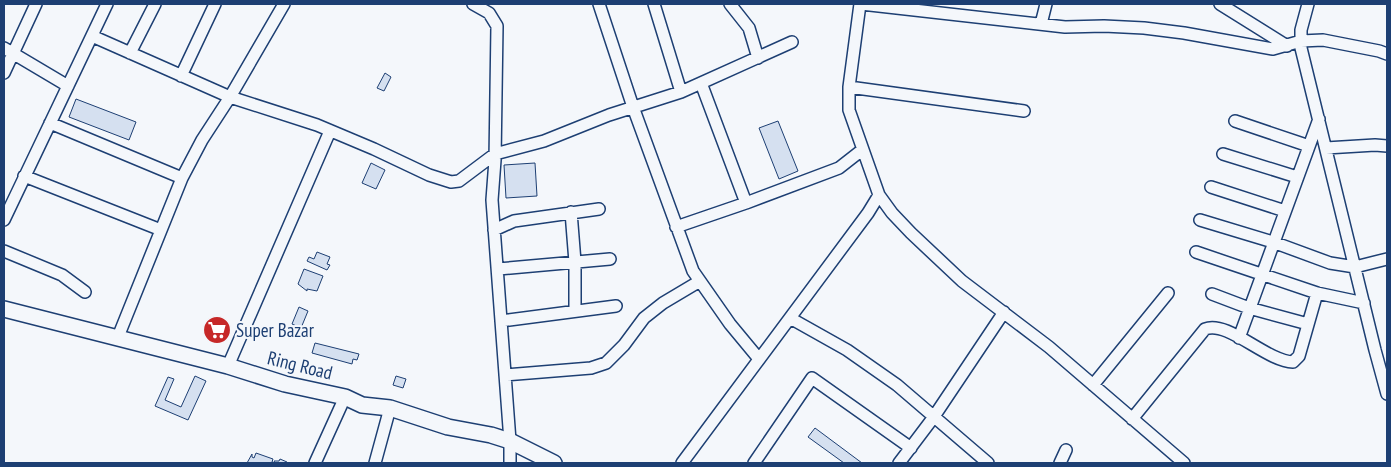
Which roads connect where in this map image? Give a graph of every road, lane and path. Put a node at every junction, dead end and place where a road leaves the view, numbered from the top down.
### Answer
1 (36, 4) edge
2 (107, 4) edge
3 (154, 4) edge
4 (215, 4) edge
5 (284, 4) edge
6 (473, 4) edge
7 (599, 4) edge
8 (654, 4) edge
9 (730, 4) edge
10 (861, 4) edge
11 (1046, 4) edge
12 (1220, 4) edge
13 (1308, 4) edge
14 (1041, 24) junction
15 (92, 36) junction
16 (1301, 41) junction
17 (792, 42) dead end
18 (1287, 46) junction
19 (9, 51) edge
20 (130, 53) junction
21 (1387, 54) edge
22 (758, 58) junction
23 (4, 73) edge
24 (181, 76) junction
25 (701, 83) junction
26 (68, 86) junction
27 (849, 87) junction
28 (681, 92) junction
29 (230, 97) junction
30 (633, 107) junction
31 (1024, 111) dead end
32 (1319, 119) junction
33 (1235, 121) dead end
34 (50, 123) junction
35 (330, 131) junction
36 (1309, 146) junction
37 (1387, 146) edge
38 (1326, 148) junction
39 (862, 150) junction
40 (495, 154) junction
41 (1223, 154) dead end
42 (24, 176) junction
43 (1297, 177) junction
44 (182, 178) junction
45 (1211, 187) dead end
46 (879, 195) junction
47 (746, 203) junction
48 (599, 209) dead end
49 (1285, 211) junction
50 (571, 212) junction
51 (4, 220) edge
52 (1200, 220) dead end
53 (676, 227) junction
54 (161, 230) junction
55 (494, 230) junction
56 (1273, 242) junction
57 (4, 251) edge
58 (1196, 252) dead end
59 (610, 259) dead end
60 (1387, 259) edge
61 (575, 262) junction
62 (1355, 267) junction
63 (498, 269) junction
64 (1262, 274) junction
65 (700, 281) junction
66 (85, 292) dead end
67 (1168, 293) dead end
68 (1317, 293) junction
69 (1212, 294) dead end
70 (1364, 304) junction
71 (616, 306) dead end
72 (1249, 308) junction
73 (4, 309) edge
74 (575, 311) junction
75 (1004, 312) junction
76 (790, 318) junction
77 (501, 321) junction
78 (1308, 324) junction
79 (118, 337) junction
80 (1239, 338) junction
81 (759, 359) junction
82 (228, 366) junction
83 (505, 375) junction
84 (1092, 384) junction
85 (1387, 394) edge
86 (345, 397) junction
87 (390, 408) junction
88 (933, 418) junction
89 (1132, 419) junction
90 (510, 442) junction
91 (911, 448) junction
92 (1066, 450) dead end
93 (316, 463) edge
94 (376, 463) edge
95 (510, 463) edge
96 (554, 463) edge
97 (682, 463) edge
98 (754, 463) edge
99 (899, 463) edge
100 (988, 463) edge
101 (1060, 463) edge
102 (1184, 463) edge

1 - 19 street
2 - 15 street
3 - 20 street
4 - 24 street
5 - 29 street
6 - 40 street
7 - 30 street
8 - 28 street
9 - 22 street
10 - 14 street
10 - 27 street
11 - 14 street
12 - 18 street
13 - 16 street
14 - 18 street
15 - 20 street
15 - 26 street
16 - 18 street
16 - 21 street
16 - 32 street
17 - 22 street
19 - 23 street
19 - 26 street
20 - 24 street
22 - 25 street
24 - 29 street
25 - 28 street
25 - 47 street
26 - 34 street
27 - 31 street
27 - 39 street
28 - 30 street
29 - 35 street
29 - 44 street
30 - 40 street
30 - 53 street
32 - 36 street
32 - 38 street
33 - 36 street
34 - 42 street
34 - 44 street
35 - 40 street
35 - 82 street
36 - 43 street
37 - 38 street
38 - 62 street
39 - 46 street
39 - 47 street
40 - 55 street
41 - 43 street
42 - 51 street
42 - 54 street
43 - 49 street
44 - 54 street
45 - 49 street
46 - 75 street
46 - 76 street
47 - 53 street
48 - 50 street
49 - 56 street
50 - 55 street
50 - 61 street
52 - 56 street
53 - 65 street
54 - 79 street
55 - 63 street
56 - 62 street
56 - 64 street
57 - 66 street
58 - 64 street
59 - 61 street
60 - 62 street
61 - 63 street
61 - 74 street
62 - 70 street
63 - 77 street
64 - 68 street
64 - 72 street
65 - 81 street
65 - 83 street
67 - 84 street
68 - 70 street
68 - 78 street
69 - 72 street
70 - 85 street
71 - 74 street
72 - 78 street
72 - 80 street
73 - 79 main road, Ring Road
74 - 77 street
75 - 84 street
75 - 88 street
76 - 81 street
76 - 88 street
77 - 83 street
78 - 80 street
79 - 82 main road, Ring Road
80 - 89 street
81 - 97 street
82 - 86 main road, Ring Road
83 - 90 street
84 - 89 street
86 - 87 main road, Ring Road
86 - 93 street
87 - 90 main road, Ring Road
87 - 94 street
88 - 91 street
88 - 100 street
89 - 102 street
90 - 95 street
90 - 96 main road, Ring Road
91 - 98 street
91 - 99 street
92 - 101 street

